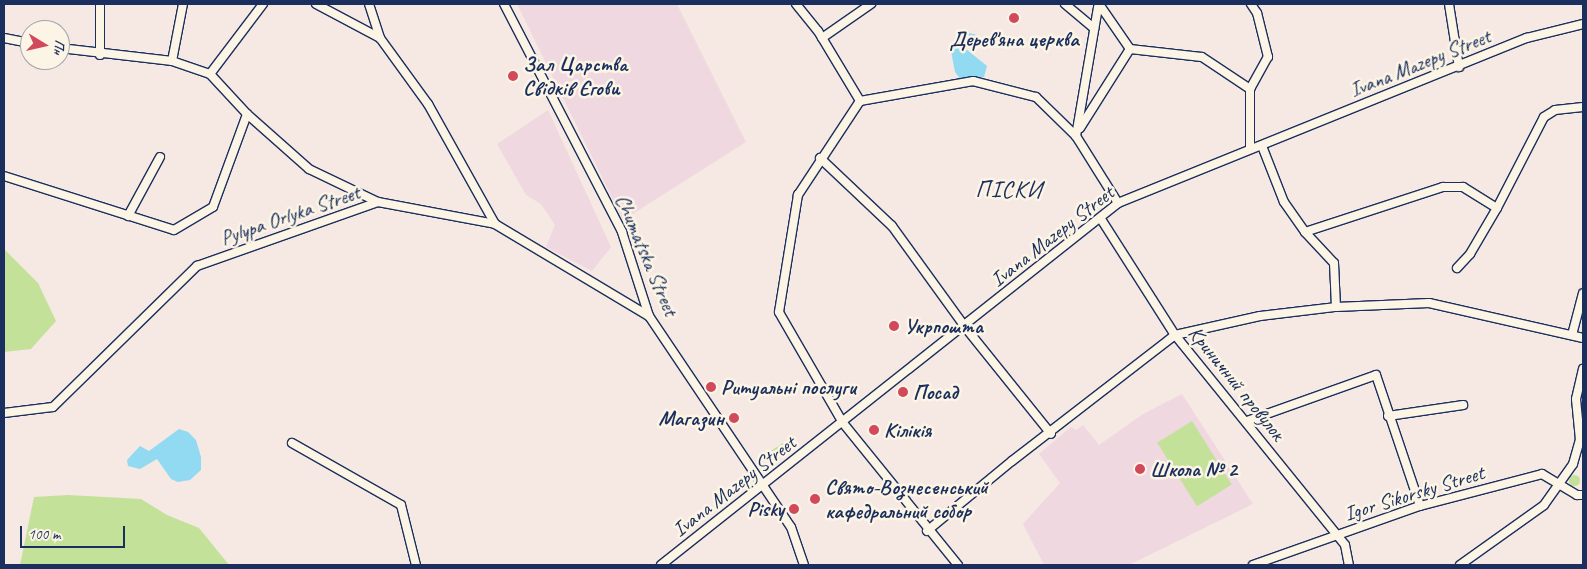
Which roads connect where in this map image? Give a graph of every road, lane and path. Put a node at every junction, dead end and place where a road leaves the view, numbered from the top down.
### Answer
1 (100, 4) edge
2 (183, 4) edge
3 (263, 4) edge
4 (316, 4) edge
5 (369, 4) edge
6 (504, 4) edge
7 (796, 4) edge
8 (871, 4) edge
9 (1066, 4) edge
10 (1251, 4) edge
11 (1449, 4) edge
12 (1098, 6) edge
13 (1583, 24) edge
14 (1094, 28) junction
15 (4, 38) edge
16 (380, 38) junction
17 (822, 38) junction
18 (20, 41) edge
19 (1130, 49) junction
20 (70, 50) edge
21 (100, 55) junction
22 (172, 61) junction
23 (1459, 67) junction
24 (210, 74) junction
25 (1250, 89) junction
26 (860, 101) junction
27 (1583, 107) edge
28 (247, 114) junction
29 (1078, 133) junction
30 (1262, 146) junction
31 (1250, 149) junction
32 (160, 157) dead end
33 (820, 158) junction
34 (4, 176) edge
35 (378, 202) junction
36 (1118, 203) junction
37 (1497, 208) junction
38 (128, 216) junction
39 (1101, 219) junction
40 (495, 224) junction
41 (1305, 232) junction
42 (1458, 268) dead end
43 (1583, 292) edge
44 (1336, 307) junction
45 (649, 316) junction
46 (964, 327) junction
47 (1175, 335) junction
48 (1572, 335) junction
49 (1583, 338) edge
50 (1583, 369) edge
51 (1463, 405) dead end
52 (4, 413) edge
53 (1388, 416) junction
54 (1247, 421) junction
55 (843, 423) junction
56 (1051, 434) junction
57 (292, 443) dead end
58 (764, 482) junction
59 (1560, 482) junction
60 (1583, 495) edge
61 (1420, 506) junction
62 (927, 531) junction
63 (1336, 534) junction
64 (416, 565) edge
65 (661, 565) edge
66 (804, 565) edge
67 (958, 565) edge
68 (1253, 565) edge
69 (1349, 565) edge
70 (1460, 565) edge

1 - 21 street
2 - 22 street
3 - 24 street
4 - 16 street
5 - 16 street
6 - 45 street, Chumatska Street
7 - 17 street
8 - 17 street
9 - 14 street
10 - 25 street
11 - 23 street
12 - 14 street
12 - 19 street
13 - 23 street, Ivana Mazepy Street
14 - 29 street
15 - 18 street
16 - 40 street
17 - 26 street
19 - 25 street
19 - 29 street
20 - 21 street
21 - 22 street
22 - 24 street
23 - 30 street, Ivana Mazepy Street
24 - 28 street
25 - 31 street
26 - 29 street
26 - 33 street
27 - 37 street
28 - 35 street
28 - 38 street
29 - 36 street
30 - 31 street, Ivana Mazepy Street
30 - 41 street
31 - 36 street, Ivana Mazepy Street
32 - 38 street
33 - 46 street
33 - 55 street
34 - 38 street
35 - 40 street, Pylypa Orlyka Street
35 - 52 street, Pylypa Orlyka Street
36 - 39 street, Ivana Mazepy Street
37 - 41 street
37 - 42 street
39 - 46 street, Ivana Mazepy Street
39 - 47 street, Криничний провулок
40 - 45 street, Pylypa Orlyka Street
41 - 44 street
43 - 48 street
44 - 47 street
44 - 48 street
45 - 58 street, Chumatska Street
46 - 55 street, Ivana Mazepy Street
46 - 56 street
47 - 54 street, Криничний провулок
47 - 56 street
48 - 49 street
50 - 59 street
51 - 53 street
53 - 54 street
53 - 61 street
54 - 63 street, Криничний провулок
55 - 58 street, Ivana Mazepy Street
55 - 62 street
56 - 62 street
57 - 64 street
58 - 65 street, Ivana Mazepy Street
58 - 66 street, Chumatska Street
59 - 60 street, Igor Sikorsky Street
59 - 61 street, Igor Sikorsky Street
59 - 70 street
61 - 63 street, Igor Sikorsky Street
62 - 67 street
63 - 68 street, Igor Sikorsky Street
63 - 69 street, Криничний провулок

